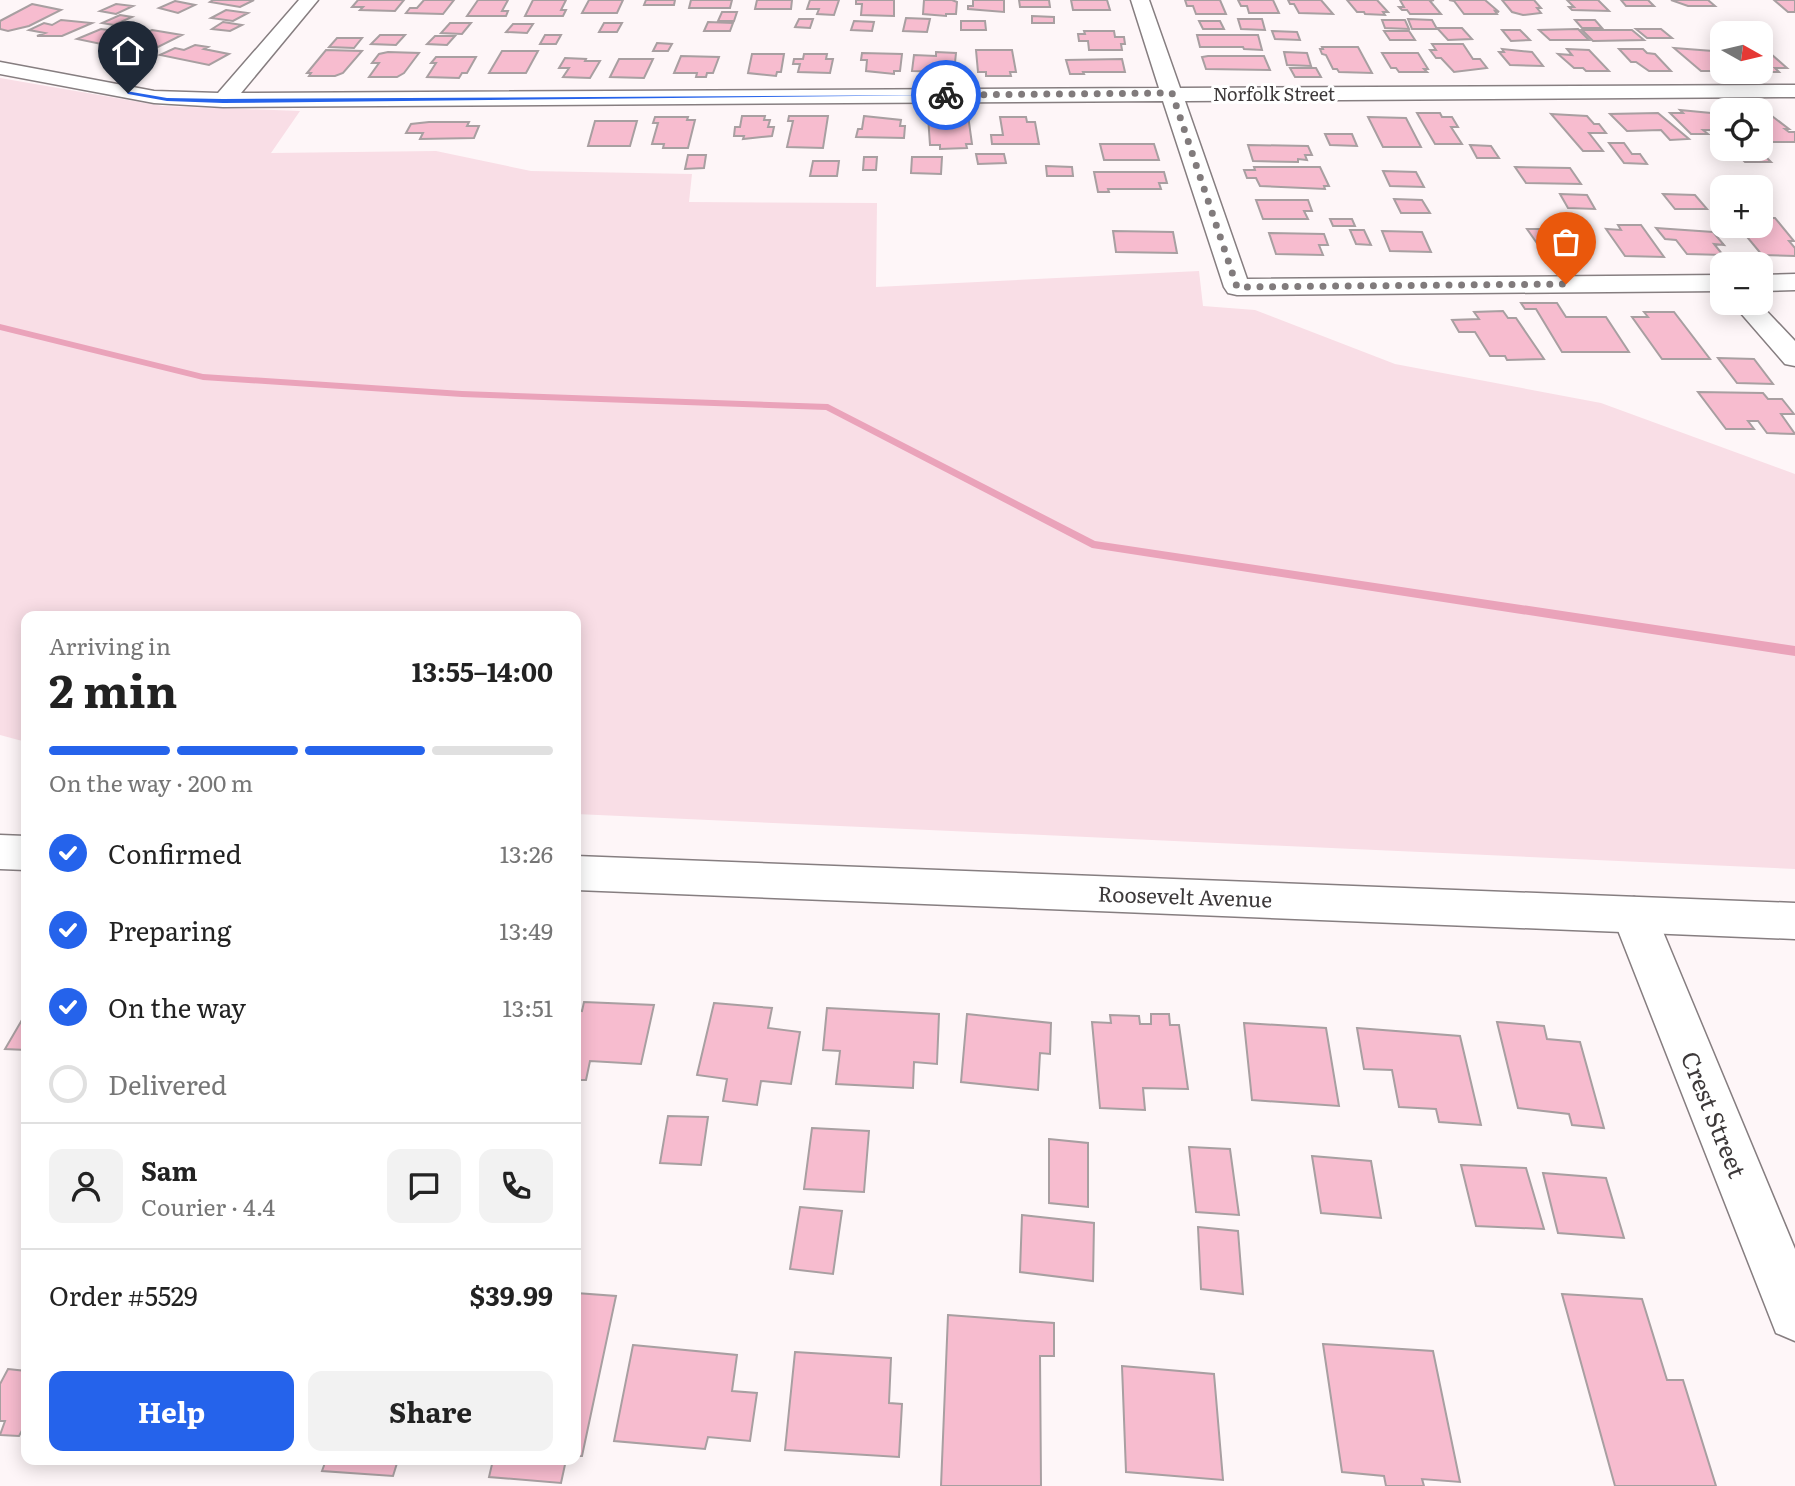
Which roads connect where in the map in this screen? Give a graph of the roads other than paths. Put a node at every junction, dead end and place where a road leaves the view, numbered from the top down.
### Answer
1 (309, 0) edge
2 (1140, 0) edge
3 (0, 68) edge
4 (1795, 91) edge
5 (1172, 93) junction
6 (223, 101) junction
7 (1795, 282) edge
8 (1710, 283) edge
9 (1773, 283) edge
10 (1756, 315) edge
11 (1795, 358) edge
12 (0, 852) edge
13 (21, 853) edge
14 (581, 873) edge
15 (1634, 915) junction
16 (1795, 921) edge
17 (1795, 1314) edge

1 - 6 street
2 - 5 street
3 - 6 street, Norfolk Street
4 - 5 street, Norfolk Street
5 - 6 street, Norfolk Street
5 - 8 street
7 - 9 street
10 - 11 street
12 - 13 street
14 - 15 street, Roosevelt Avenue
15 - 16 street, Roosevelt Avenue
15 - 17 street, Crest Street

